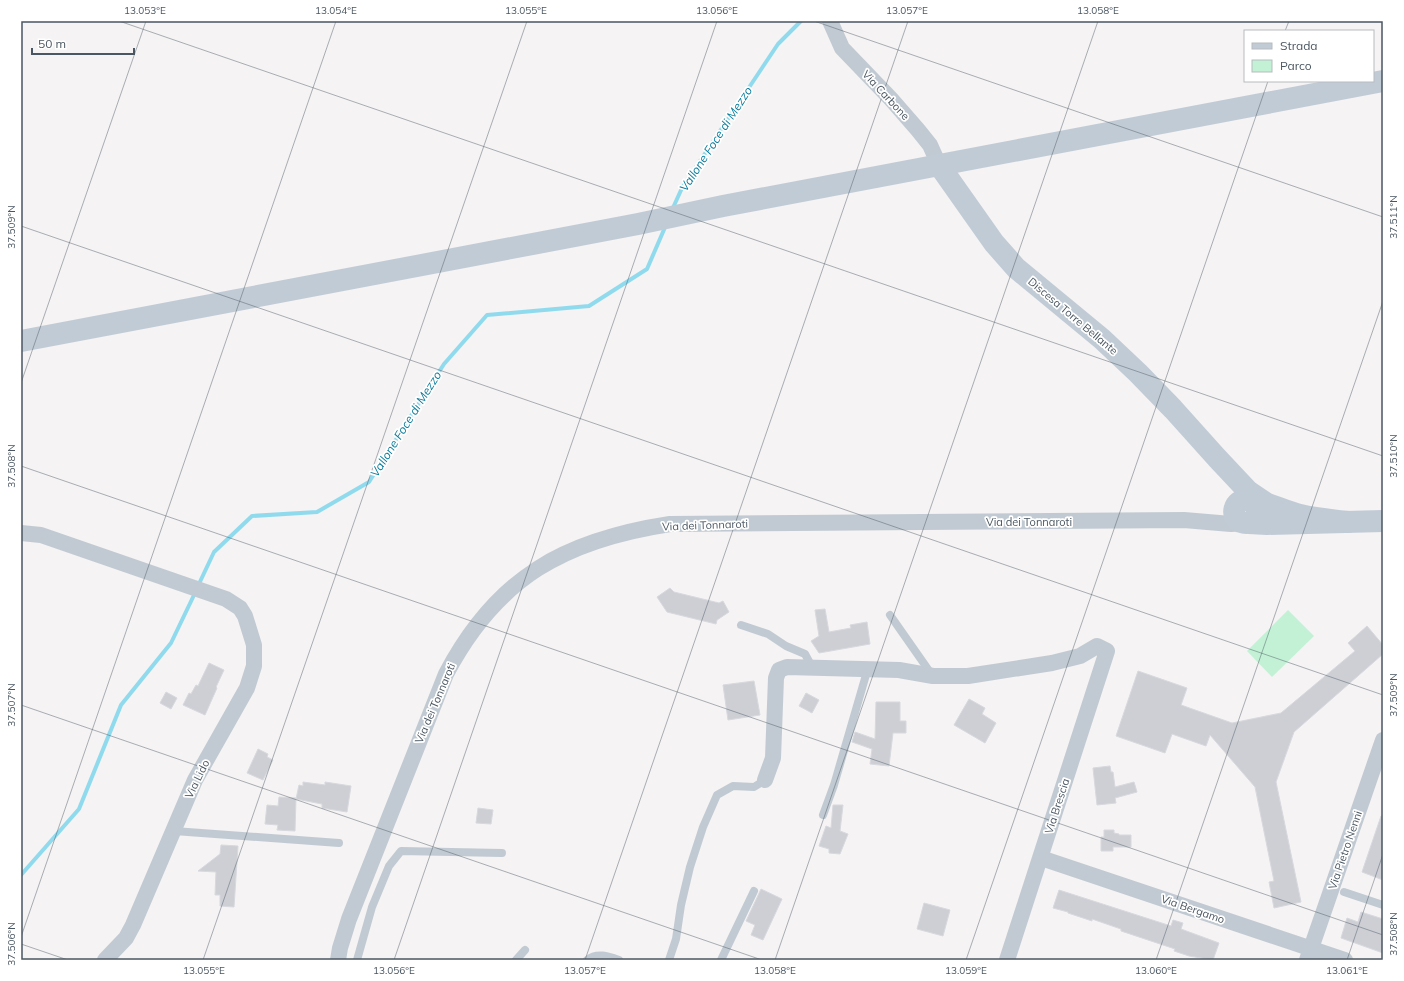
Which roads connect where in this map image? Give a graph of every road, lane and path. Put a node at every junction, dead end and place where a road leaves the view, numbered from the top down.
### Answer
1 (831, 23) edge
2 (1383, 81) edge
3 (939, 165) junction
4 (21, 341) edge
5 (1249, 507) junction
6 (1383, 521) edge
7 (21, 533) edge
8 (890, 615) dead end
9 (741, 625) dead end
10 (812, 667) junction
11 (868, 668) junction
12 (933, 676) junction
13 (1383, 740) edge
14 (765, 780) joint
15 (823, 815) dead end
16 (174, 831) junction
17 (339, 843) dead end
18 (502, 853) dead end
19 (1040, 858) junction
20 (754, 891) dead end
21 (1344, 892) dead end
22 (1383, 905) edge
23 (525, 950) dead end
24 (1309, 954) edge
25 (105, 960) edge
26 (338, 960) edge
27 (357, 960) edge
28 (516, 960) edge
29 (587, 960) edge
30 (619, 960) edge
31 (669, 960) edge
32 (721, 960) edge
33 (1007, 960) edge
34 (1345, 960) edge

1 - 3 street, Via Carbone
2 - 3 main road
3 - 4 main road
3 - 5 main road, Discesa Torre Bellante
5 - 6 main road
5 - 26 street, Via dei Tonnaroti
7 - 16 street, Via Lido
8 - 12 lane
9 - 10 lane
10 - 11 street
10 - 14 street
11 - 12 street
11 - 15 lane
12 - 19 street, Via Brescia
13 - 24 street, Via Pietro Nenni
14 - 31 lane
16 - 17 lane
16 - 25 street, Via Lido
18 - 27 lane
19 - 24 street, Via Bergamo
19 - 33 street, Via Brescia
20 - 32 lane
21 - 22 lane
23 - 28 lane
24 - 34 street, Via Bergamo
29 - 30 lane

